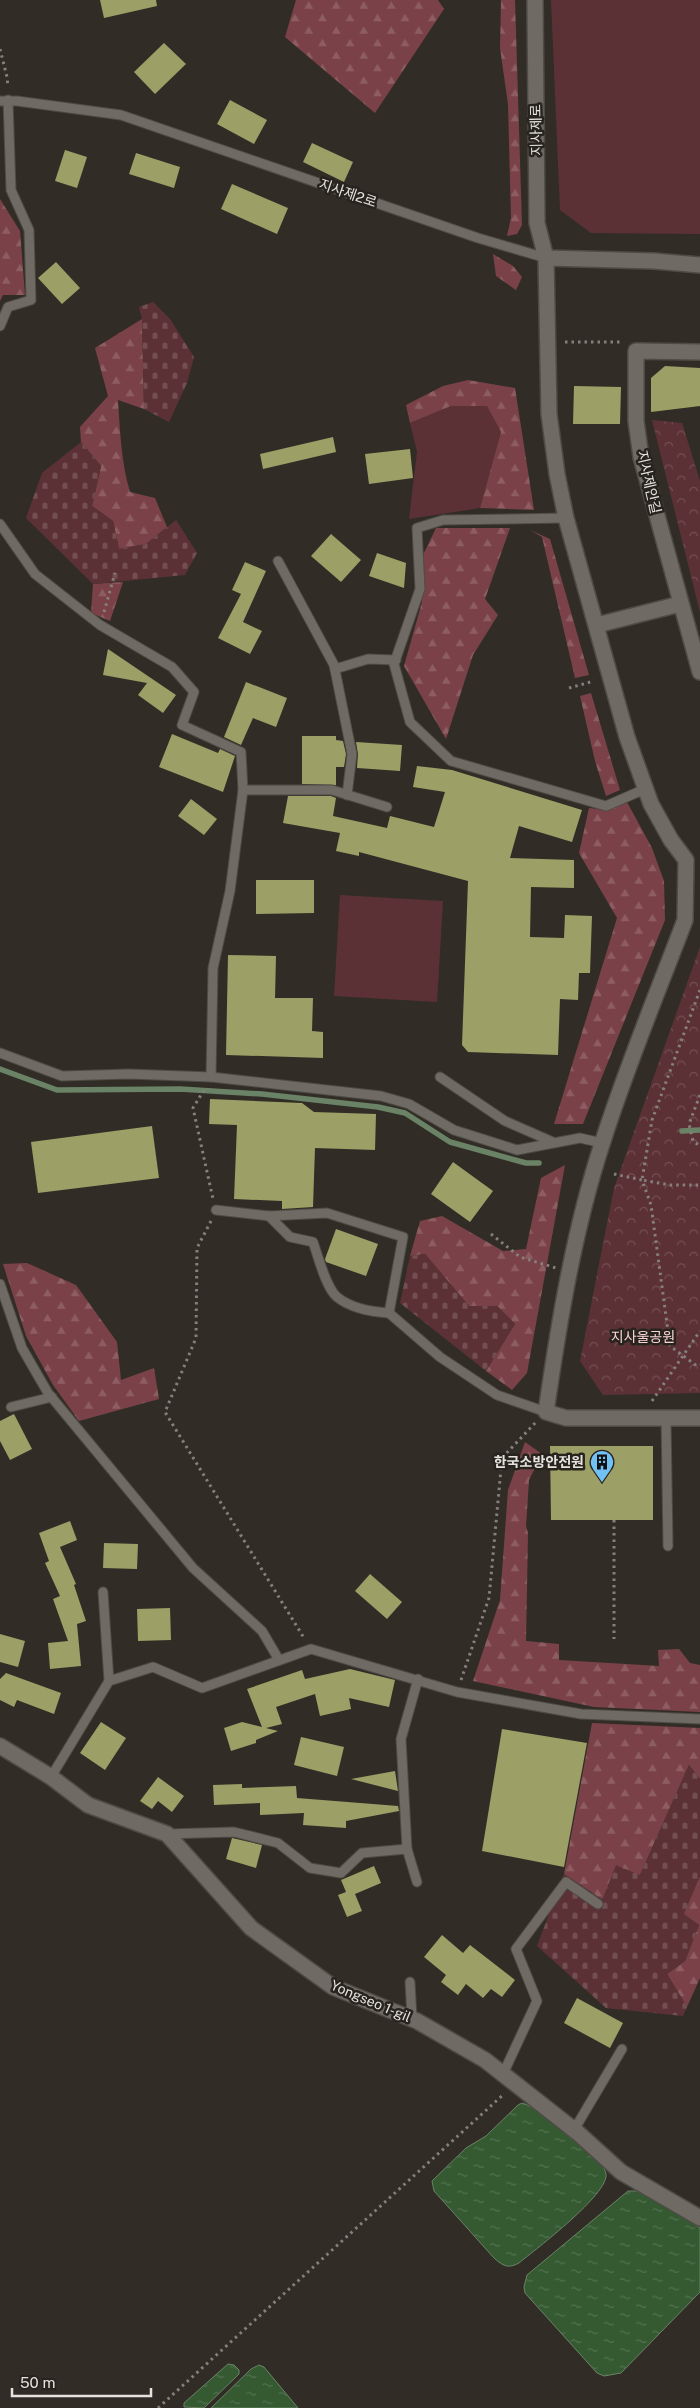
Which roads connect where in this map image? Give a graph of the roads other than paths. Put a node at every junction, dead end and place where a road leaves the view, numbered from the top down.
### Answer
1 (535, 0) edge
2 (4, 101) edge
3 (546, 258) junction
4 (700, 265) edge
5 (0, 326) edge
6 (700, 352) edge
7 (566, 518) junction
8 (0, 524) edge
9 (278, 561) dead end
10 (680, 604) junction
11 (597, 625) junction
12 (396, 660) junction
13 (335, 669) junction
14 (700, 672) edge
15 (646, 789) junction
16 (243, 790) junction
17 (347, 795) junction
18 (387, 807) dead end
19 (693, 857) edge
20 (0, 1053) edge
21 (211, 1077) junction
22 (440, 1077) dead end
23 (553, 1142) junction
24 (602, 1143) junction
25 (216, 1210) road end
26 (270, 1216) junction
27 (0, 1284) edge
28 (389, 1313) junction
29 (52, 1397) junction
30 (11, 1407) dead end
31 (546, 1412) junction
32 (666, 1418) junction
33 (700, 1418) edge
34 (668, 1546) dead end
35 (103, 1592) dead end
36 (280, 1660) junction
37 (418, 1680) junction
38 (109, 1681) junction
39 (700, 1719) edge
40 (0, 1746) edge
41 (51, 1777) junction
42 (167, 1834) junction
43 (407, 1848) junction
44 (417, 1882) dead end
45 (598, 1904) dead end
46 (410, 1982) dead end
47 (412, 2018) junction
48 (622, 2050) dead end
49 (503, 2074) junction
50 (574, 2130) junction
51 (700, 2218) edge

1 - 3 street, 지사제로
2 - 3 lane, 지사제2로
2 - 5 lane
3 - 4 street, 지사제2로
3 - 7 street, 지사제로
6 - 10 street, 지사제안길
7 - 11 street, 지사제로
7 - 12 lane
8 - 16 lane
9 - 13 lane
10 - 11 street
10 - 14 street, 지사제안길
11 - 15 street, 지사제로
12 - 13 lane
12 - 15 lane
13 - 17 lane
15 - 19 street, 지사제로
16 - 17 lane
16 - 21 lane
17 - 18 lane
19 - 24 street
20 - 21 lane
21 - 23 lane
22 - 23 lane
23 - 24 lane
24 - 31 street
25 - 26 lane
26 - 28 lane
26 - 28 lane
27 - 29 lane
28 - 31 lane
29 - 30 lane
29 - 36 lane
31 - 32 street
32 - 33 street
32 - 34 lane
35 - 38 lane
36 - 37 lane
36 - 38 lane
37 - 39 lane
37 - 43 lane
38 - 41 lane
40 - 41 street, Yongseo 1-gil
41 - 42 street, Yongseo 1-gil
42 - 43 lane
42 - 47 street, Yongseo 1-gil
43 - 44 lane
45 - 49 lane
46 - 47 lane
47 - 49 street, Yongseo 1-gil
48 - 50 lane
49 - 50 street, Yongseo 1-gil
50 - 51 street, Yongseo 1-gil

